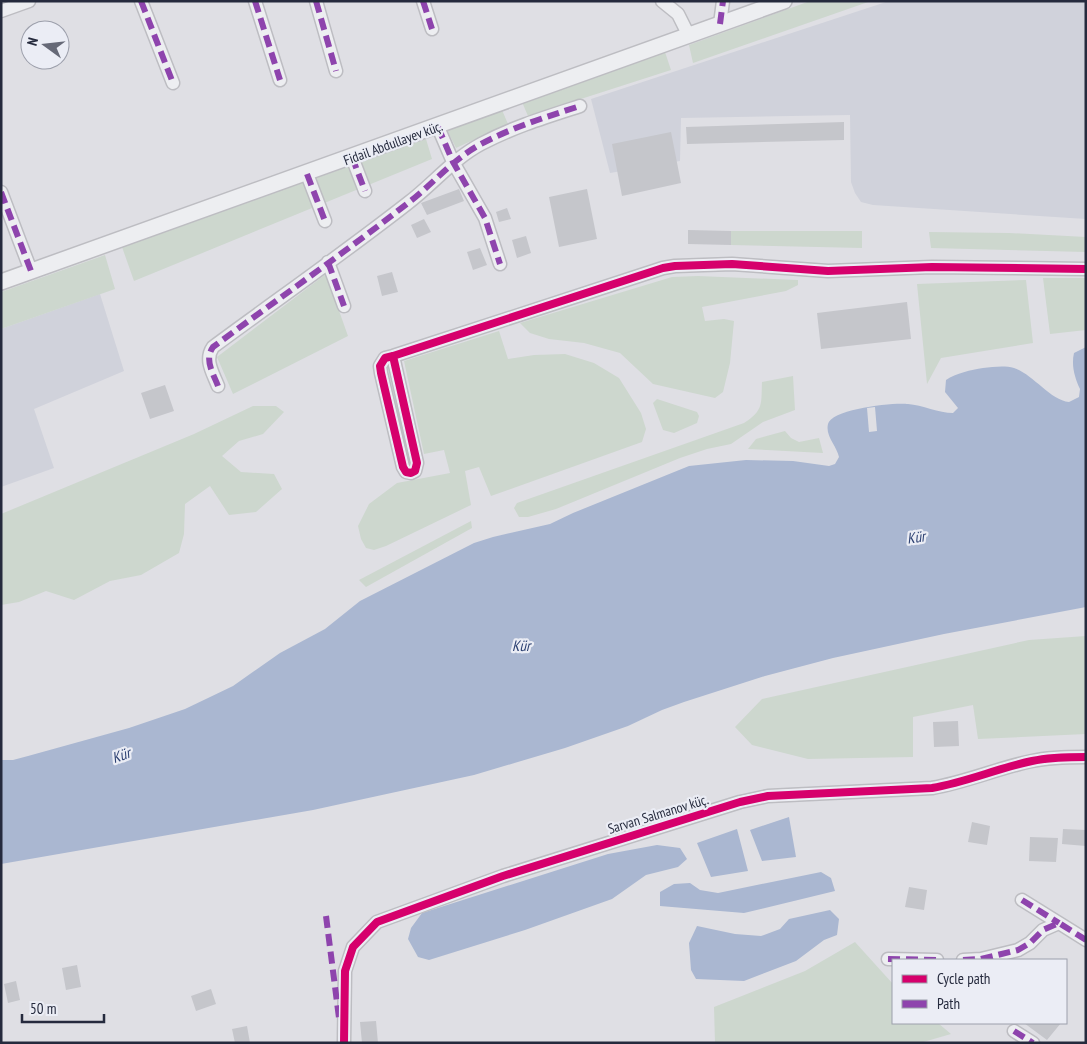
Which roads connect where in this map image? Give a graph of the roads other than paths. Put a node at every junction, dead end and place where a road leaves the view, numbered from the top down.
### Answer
1 (29, 1) edge
2 (141, 1) edge
3 (255, 1) edge
4 (316, 1) edge
5 (423, 1) edge
6 (662, 1) edge
7 (723, 1) edge
8 (784, 1) edge
9 (1, 12) edge
10 (720, 24) junction
11 (432, 29) dead end
12 (688, 36) junction
13 (336, 71) dead end
14 (280, 80) dead end
15 (173, 83) dead end
16 (580, 106) dead end
17 (438, 127) junction
18 (352, 157) junction
19 (454, 162) junction
20 (307, 174) junction
21 (365, 191) dead end
22 (1, 192) edge
23 (325, 221) dead end
24 (328, 262) junction
25 (500, 264) dead end
26 (1086, 269) edge
27 (31, 271) junction
28 (1, 282) edge
29 (344, 306) dead end
30 (393, 356) junction
31 (218, 386) dead end
32 (1086, 757) edge
33 (1022, 900) dead end
34 (1059, 923) junction
35 (1086, 940) edge
36 (888, 959) dead end
37 (892, 959) edge
38 (981, 959) edge
39 (1014, 1031) dead end
40 (344, 1043) edge
41 (1033, 1043) edge

1 - 9 street
2 - 15 street
3 - 14 street
4 - 13 street
5 - 11 street
6 - 12 street
7 - 10 street
8 - 10 street, Fidail Abdullayev küç.
10 - 12 street, Fidail Abdullayev küç.
12 - 17 street, Fidail Abdullayev küç.
16 - 19 street
17 - 18 street, Fidail Abdullayev küç.
17 - 19 street
18 - 20 street, Fidail Abdullayev küç.
18 - 21 street
19 - 24 street
19 - 25 street
20 - 23 street
20 - 27 street, Fidail Abdullayev küç.
22 - 27 street
24 - 29 street
24 - 31 street
26 - 30 street
27 - 28 street, Fidail Abdullayev küç.
30 - 30 street
32 - 40 street, Sarvan Salmanov küç.
33 - 34 street
34 - 35 street
34 - 38 street
36 - 37 street
39 - 41 street

